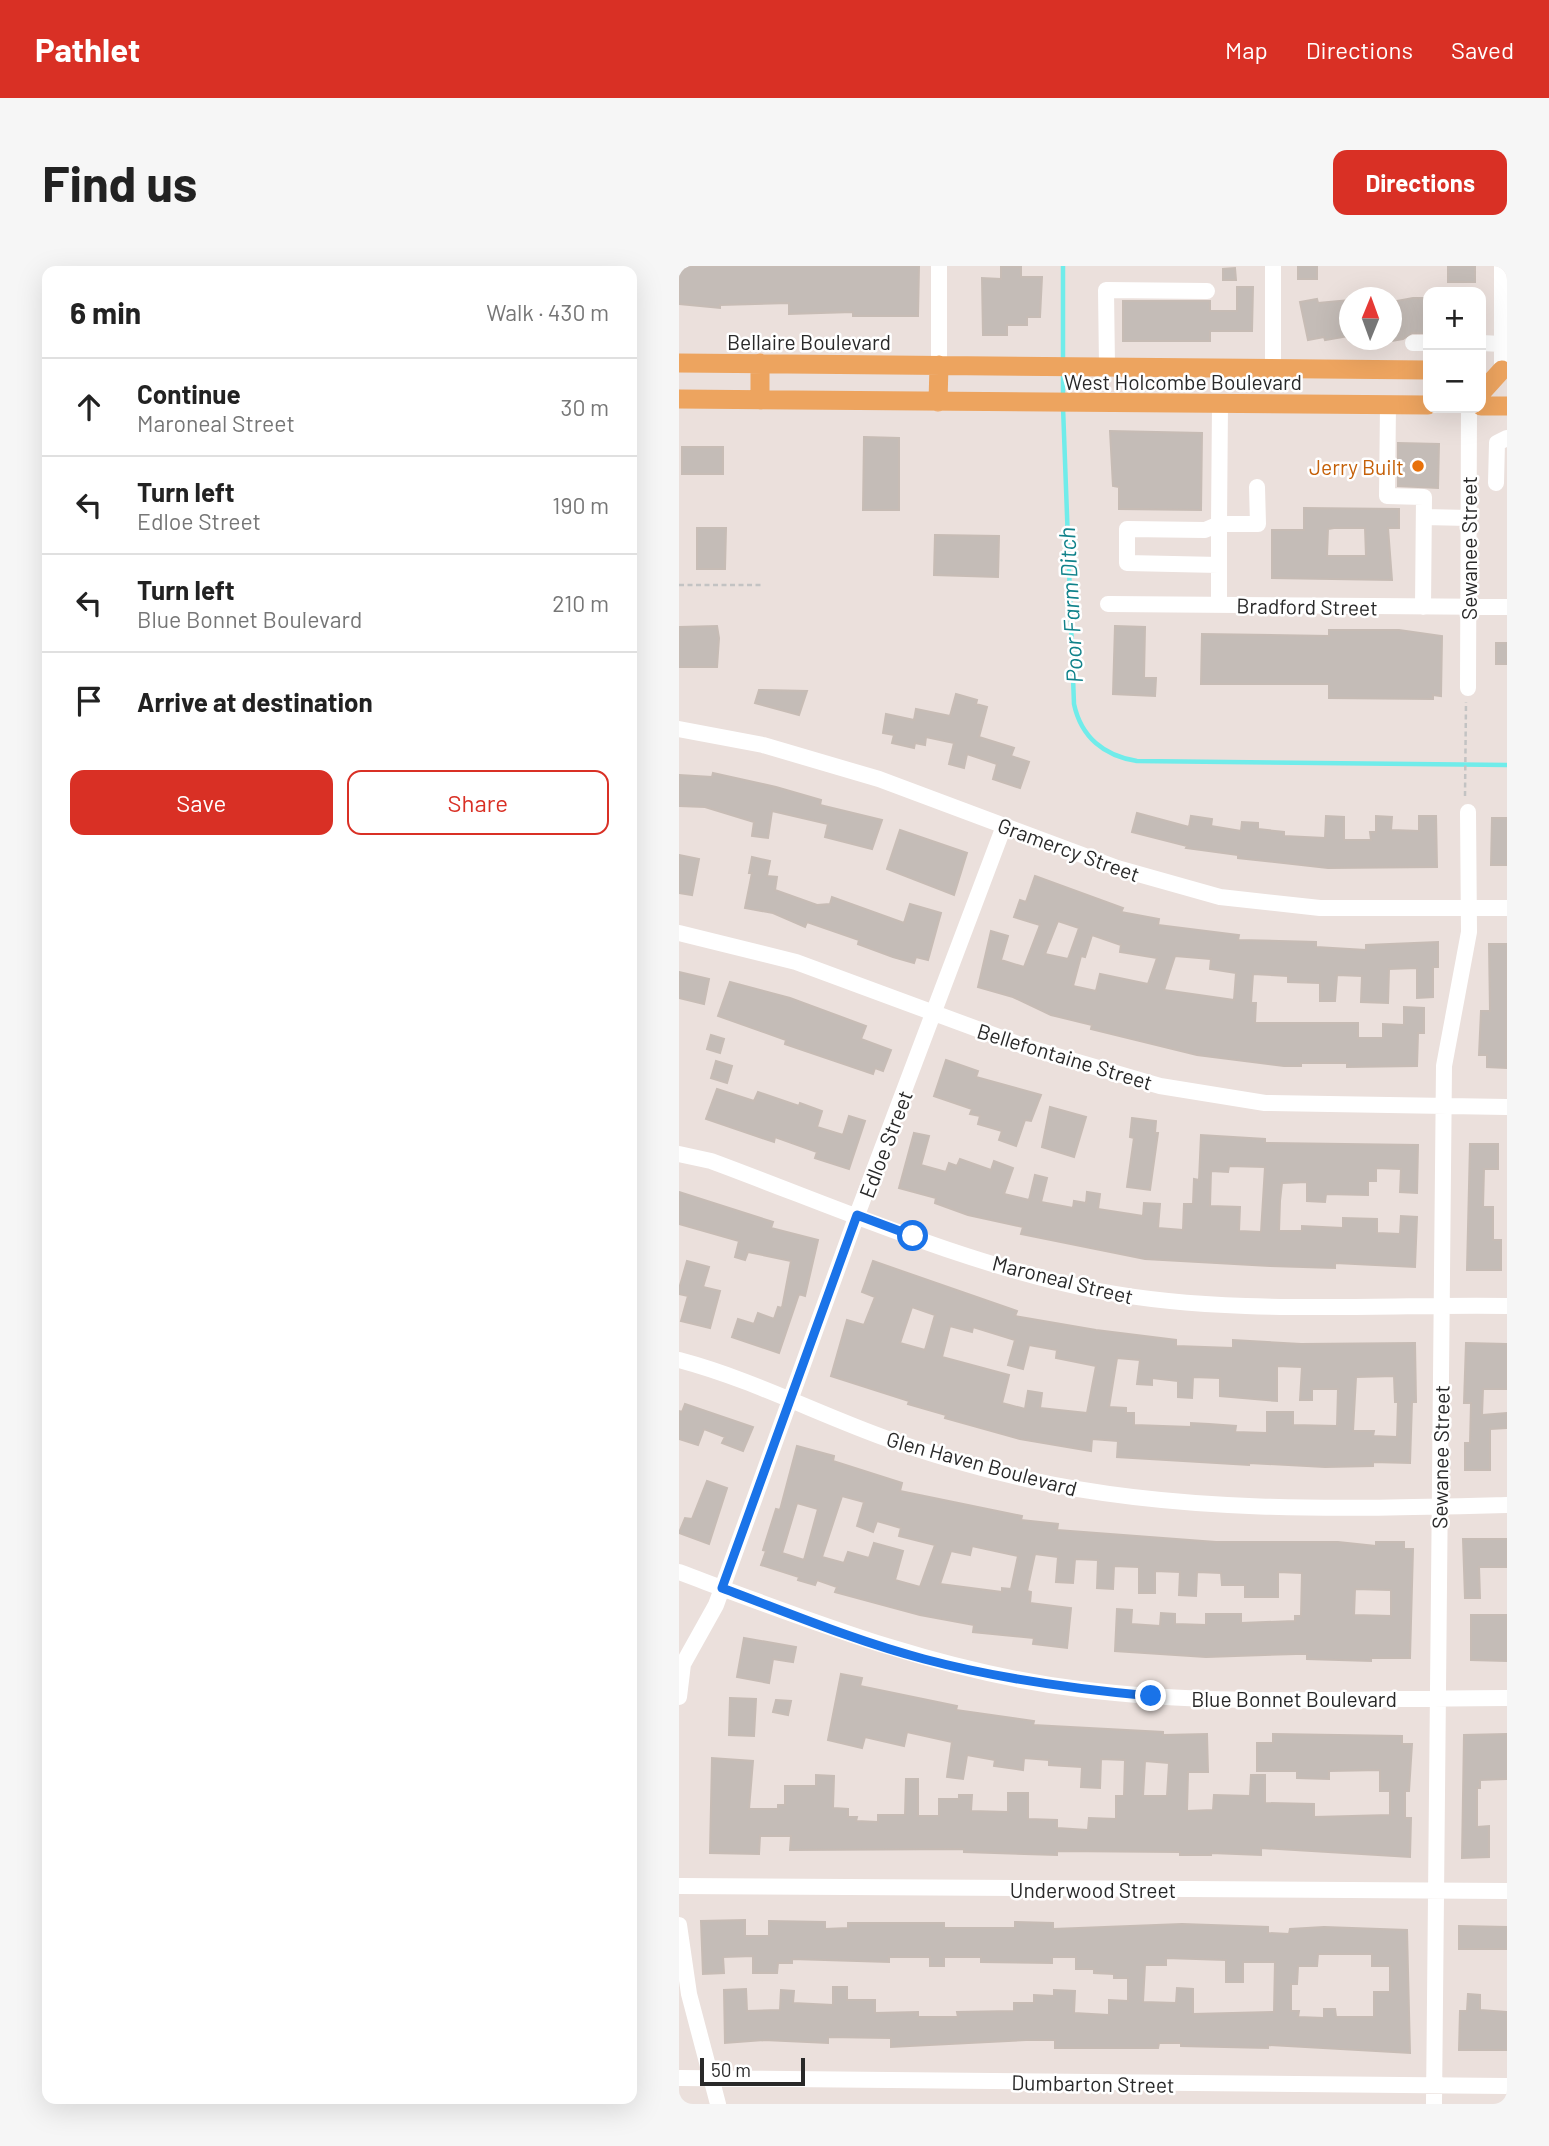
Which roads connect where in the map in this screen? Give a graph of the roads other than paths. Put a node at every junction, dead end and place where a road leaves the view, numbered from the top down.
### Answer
1 (939, 266) edge
2 (1273, 266) edge
3 (1502, 266) edge
4 (1206, 291) dead end
5 (1504, 314) edge
6 (1486, 343) edge
7 (1502, 344) junction
8 (679, 363) edge
9 (760, 363) junction
10 (939, 365) junction
11 (1103, 366) junction
12 (1273, 368) junction
13 (1423, 370) edge
14 (1486, 370) edge
15 (1504, 370) edge
16 (1486, 388) edge
17 (679, 399) edge
18 (760, 400) junction
19 (938, 402) junction
20 (1220, 404) junction
21 (1287, 404) junction
22 (1388, 405) junction
23 (1423, 405) edge
24 (1486, 406) edge
25 (1507, 406) edge
26 (1469, 413) edge
27 (1507, 438) edge
28 (1469, 483) junction
29 (1502, 483) edge
30 (1258, 487) dead end
31 (1424, 517) junction
32 (1469, 518) junction
33 (1219, 524) junction
34 (1219, 565) junction
35 (1108, 604) dead end
36 (1219, 605) junction
37 (1423, 607) junction
38 (1468, 607) junction
39 (1507, 607) edge
40 (1468, 688) road end
41 (679, 729) edge
42 (1468, 812) dead end
43 (1004, 826) junction
44 (1469, 908) junction
45 (1507, 908) edge
46 (679, 933) edge
47 (935, 1013) junction
48 (1443, 1106) junction
49 (1507, 1107) edge
50 (679, 1154) edge
51 (857, 1215) junction
52 (1442, 1305) junction
53 (1507, 1306) edge
54 (679, 1360) edge
55 (792, 1401) junction
56 (1507, 1505) edge
57 (1440, 1506) junction
58 (679, 1572) edge
59 (722, 1588) junction
60 (681, 1666) edge
61 (679, 1697) edge
62 (1438, 1698) junction
63 (1507, 1698) edge
64 (679, 1886) edge
65 (1507, 1891) edge
66 (1436, 1892) junction
67 (679, 1925) edge
68 (709, 2076) junction
69 (679, 2078) edge
70 (1434, 2086) junction
71 (1507, 2086) edge
72 (719, 2104) edge
73 (1433, 2104) edge

1 - 10 street
2 - 12 street
3 - 5 street
4 - 11 street
5 - 7 street
6 - 7 street
7 - 15 street
8 - 9 main road, Bellaire Boulevard
9 - 10 main road, Bellaire Boulevard
9 - 18 main road
10 - 11 main road, West Holcombe Boulevard
10 - 19 main road
11 - 12 main road, West Holcombe Boulevard
12 - 13 main road, West Holcombe Boulevard
12 - 21 main road
14 - 15 main road
15 - 16 main road
17 - 18 main road
18 - 19 main road
19 - 20 main road, West Holcombe Boulevard
20 - 21 main road, West Holcombe Boulevard
20 - 33 street
21 - 22 main road, West Holcombe Boulevard
22 - 23 main road, West Holcombe Boulevard
22 - 31 street
24 - 25 main road
26 - 28 street, Sewanee Street
27 - 29 street
28 - 29 street
28 - 32 street, Sewanee Street
30 - 33 street
31 - 32 street
31 - 37 street
32 - 38 street, Sewanee Street
33 - 34 street
33 - 34 street
34 - 36 street
35 - 36 street, Bradford Street
36 - 37 street, Bradford Street
37 - 38 street, Bradford Street
38 - 39 street, Bradford Street
38 - 40 street, Sewanee Street
41 - 43 street, Gramercy Street
42 - 44 street, Sewanee Street
43 - 44 street, Gramercy Street
43 - 47 street, Edloe Street
44 - 45 street, Gramercy Street
44 - 48 street, Sewanee Street
46 - 47 street, Bellefontaine Street
47 - 48 street, Bellefontaine Street
47 - 51 street, Edloe Street
48 - 49 street, Bellefontaine Street
48 - 52 street, Sewanee Street
50 - 51 street, Maroneal Street
51 - 52 street, Maroneal Street
51 - 55 street, Edloe Street
52 - 53 street, Maroneal Street
52 - 57 street, Sewanee Street
54 - 55 street, Glen Haven Boulevard
55 - 57 street, Glen Haven Boulevard
55 - 59 street, Edloe Street
56 - 57 street, Glen Haven Boulevard
57 - 62 street, Sewanee Street
58 - 59 street, Blue Bonnet Boulevard
59 - 60 street, Edloe Street
59 - 62 street, Blue Bonnet Boulevard
60 - 61 street, Edloe Street
62 - 63 street, Blue Bonnet Boulevard
62 - 66 street, Sewanee Street
64 - 66 street, Underwood Street
65 - 66 street, Underwood Street
66 - 70 street, Sewanee Street
67 - 68 street
68 - 69 street, Dumbarton Street
68 - 70 street, Dumbarton Street
68 - 72 street
70 - 71 street, Dumbarton Street
70 - 73 street, Sewanee Street

